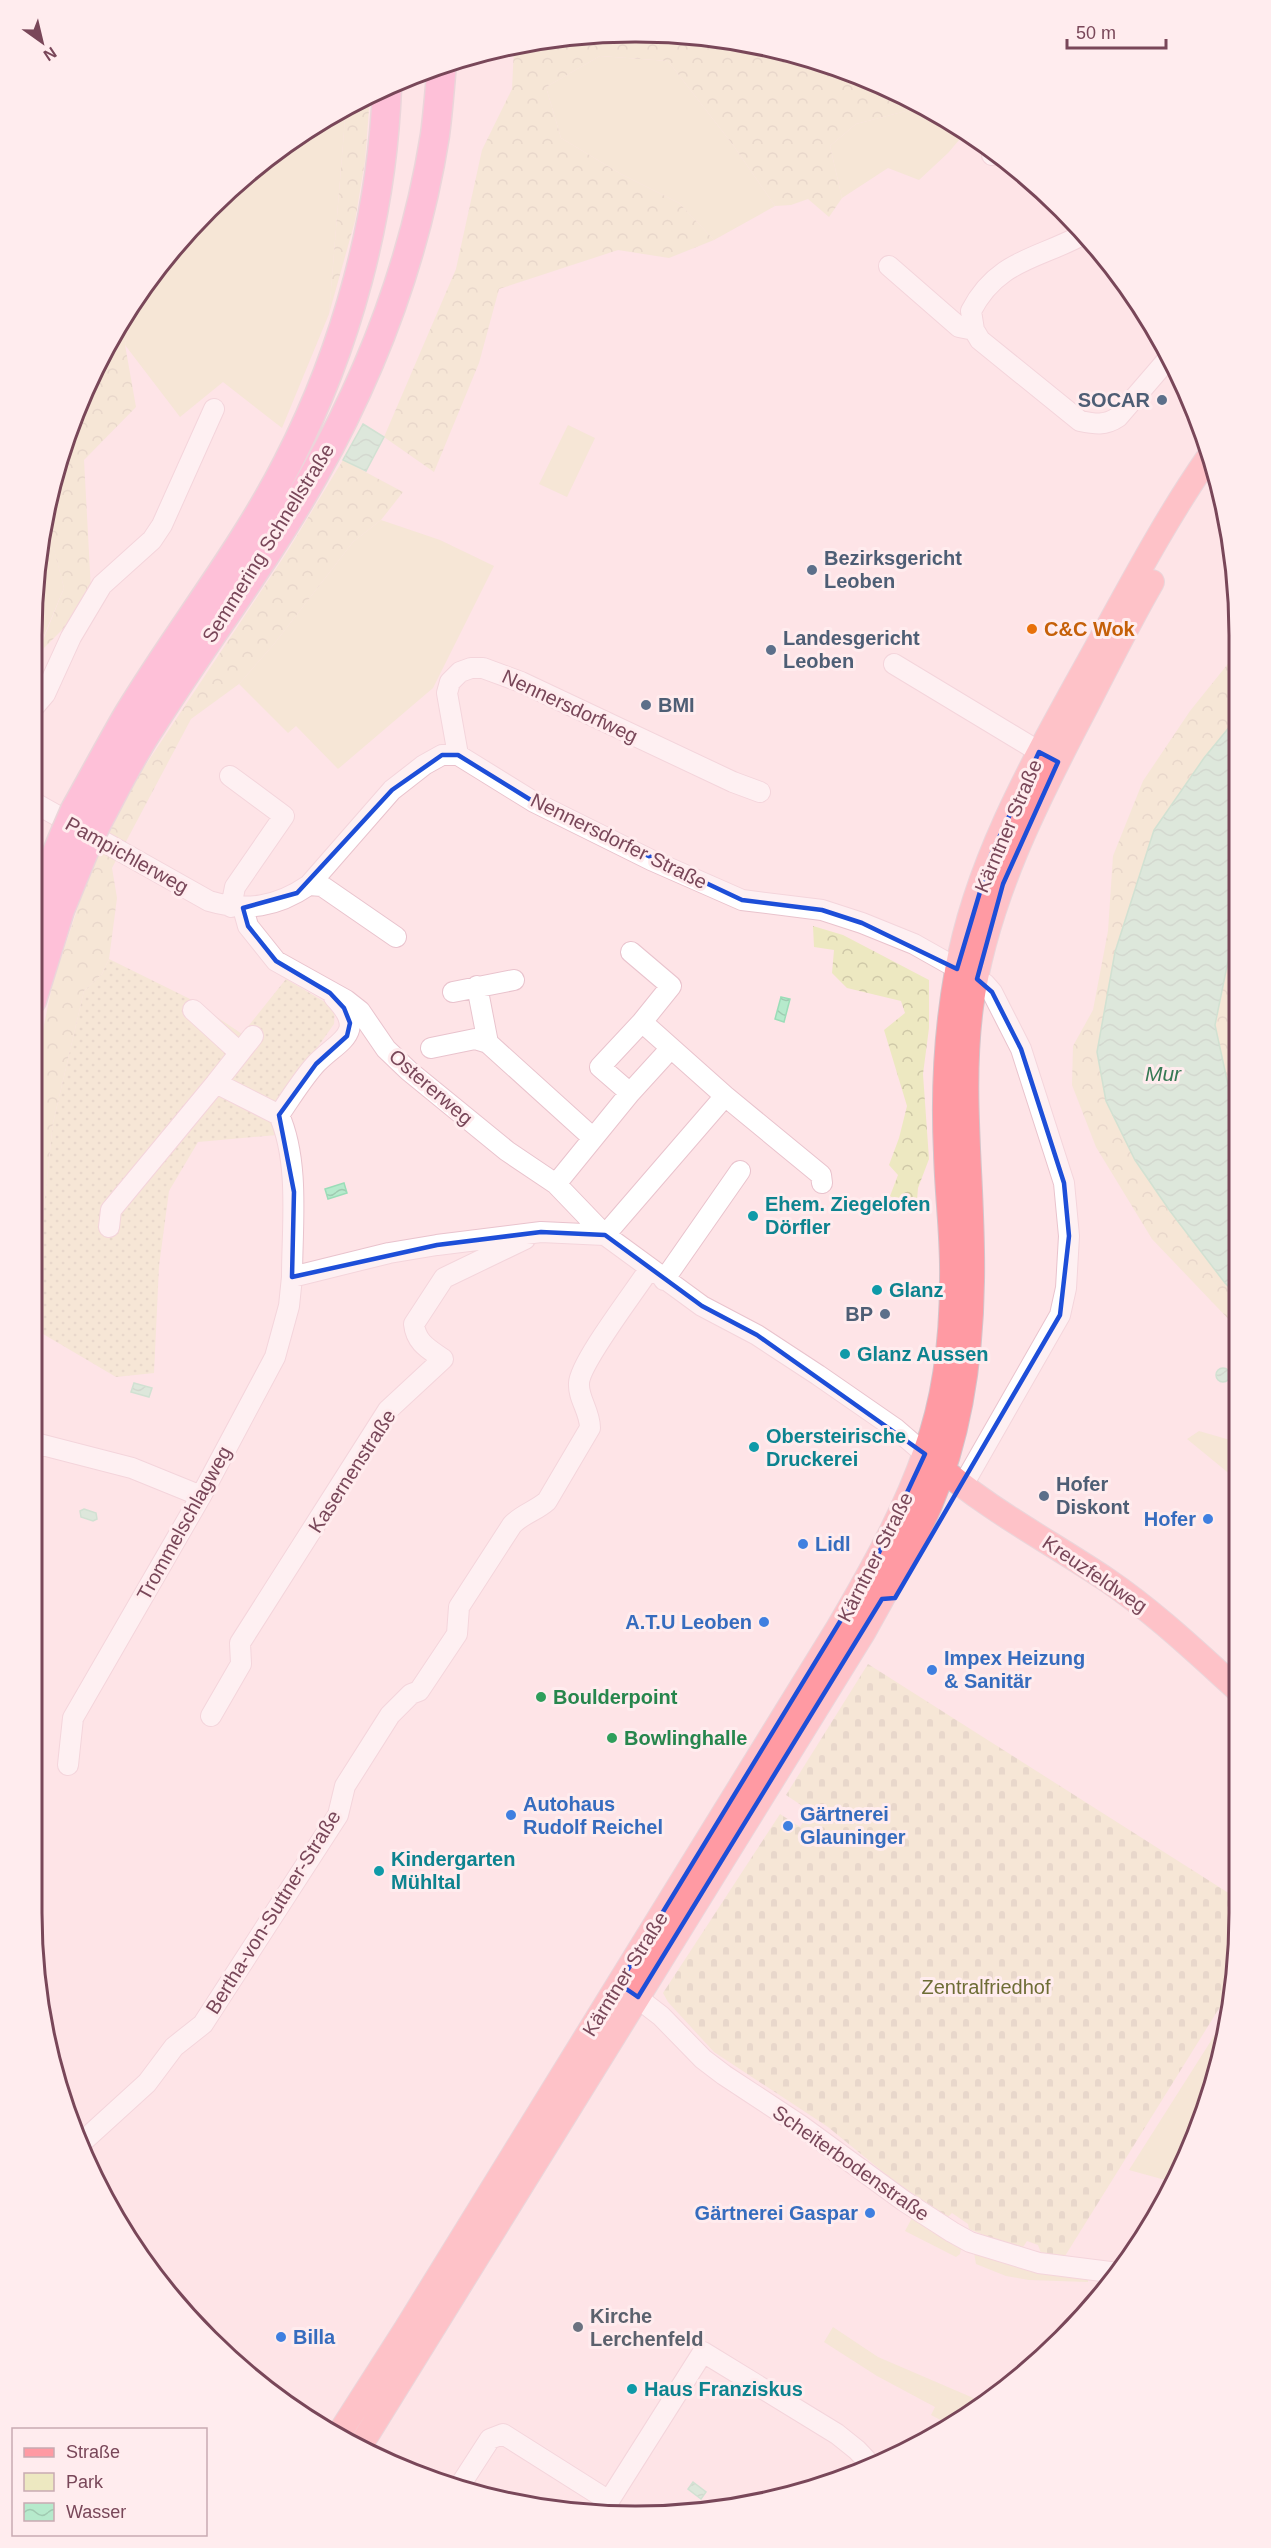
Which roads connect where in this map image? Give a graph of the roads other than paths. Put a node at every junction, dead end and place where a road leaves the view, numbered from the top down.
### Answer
1 (441, 75) edge
2 (387, 97) edge
3 (1076, 238) edge
4 (890, 266) dead end
5 (974, 330) junction
6 (1164, 365) edge
7 (214, 409) dead end
8 (1204, 464) edge
9 (1209, 484) edge
10 (894, 664) dead end
11 (42, 698) edge
12 (458, 755) junction
13 (1049, 757) junction
14 (230, 776) dead end
15 (760, 792) dead end
16 (42, 807) edge
17 (81, 827) junction
18 (309, 885) junction
19 (42, 895) edge
20 (232, 907) junction
21 (396, 937) dead end
22 (631, 952) dead end
23 (42, 968) edge
24 (967, 974) junction
25 (514, 980) dead end
26 (477, 987) junction
27 (453, 992) dead end
28 (330, 993) junction
29 (193, 1010) dead end
30 (642, 1022) junction
31 (253, 1036) dead end
32 (488, 1043) junction
33 (431, 1048) dead end
34 (671, 1048) junction
35 (239, 1052) junction
36 (216, 1083) junction
37 (630, 1093) junction
38 (725, 1096) junction
39 (279, 1115) junction
40 (593, 1138) junction
41 (740, 1171) dead end
42 (822, 1183) dead end
43 (556, 1184) junction
44 (109, 1227) dead end
45 (541, 1232) junction
46 (605, 1235) junction
47 (657, 1274) junction
48 (292, 1277) junction
49 (42, 1445) edge
50 (925, 1454) junction
51 (943, 1470) junction
52 (963, 1485) junction
53 (201, 1496) junction
54 (882, 1599) junction
55 (1229, 1681) edge
56 (211, 1716) dead end
57 (68, 1765) dead end
58 (628, 1991) junction
59 (87, 2139) edge
60 (1108, 2272) edge
61 (343, 2428) edge
62 (363, 2440) edge
63 (866, 2460) edge
64 (463, 2480) edge
65 (600, 2505) edge
66 (606, 2505) edge

1 - 17 highway, Semmering Schnellstraße
2 - 17 highway, Semmering Schnellstraße
3 - 5 street
4 - 5 street
5 - 6 street
7 - 11 street
8 - 13 main road, Kärntner Straße
9 - 13 main road, Kärntner Straße
10 - 13 street
12 - 15 street, Nennersdorfweg
12 - 18 street
12 - 24 street, Nennersdorfer Straße
13 - 24 main road, Kärntner Straße
14 - 20 street
16 - 20 street, Pampichlerweg
17 - 19 highway, Semmering Schnellstraße
17 - 23 highway, Semmering Schnellstraße
18 - 20 street
18 - 21 street
20 - 28 street, Ostererweg
22 - 30 street
24 - 50 main road, Kärntner Straße
24 - 51 main road, Kärntner Straße
24 - 52 street
25 - 26 street
26 - 27 street
26 - 32 street
28 - 39 street
28 - 43 street, Ostererweg
29 - 35 street
30 - 34 street
30 - 37 street
31 - 35 street
32 - 33 street, Ostererweg
32 - 40 street
34 - 37 street
34 - 38 street
35 - 36 street
36 - 39 street
36 - 44 street
37 - 40 street
38 - 42 street
38 - 46 street
39 - 48 street, Trommelschlagweg
40 - 43 street
41 - 47 street
43 - 46 street, Ostererweg
45 - 46 street
45 - 48 street
45 - 56 street, Kasernenstraße
46 - 47 street, Ostererweg
47 - 50 street, Ostererweg
47 - 59 street, Bertha-von-Suttner-Straße
48 - 53 street, Trommelschlagweg
49 - 53 street
50 - 51 main road, Ostererweg
50 - 58 main road, Kärntner Straße
51 - 52 main road, Kreuzfeldweg
51 - 54 main road, Kärntner Straße
52 - 54 main road
52 - 55 main road, Kreuzfeldweg
53 - 57 street, Trommelschlagweg
54 - 58 main road, Kärntner Straße
58 - 60 street, Scheiterbodenstraße
58 - 61 main road, Kärntner Straße
58 - 62 main road, Kärntner Straße
63 - 66 street
64 - 65 street

